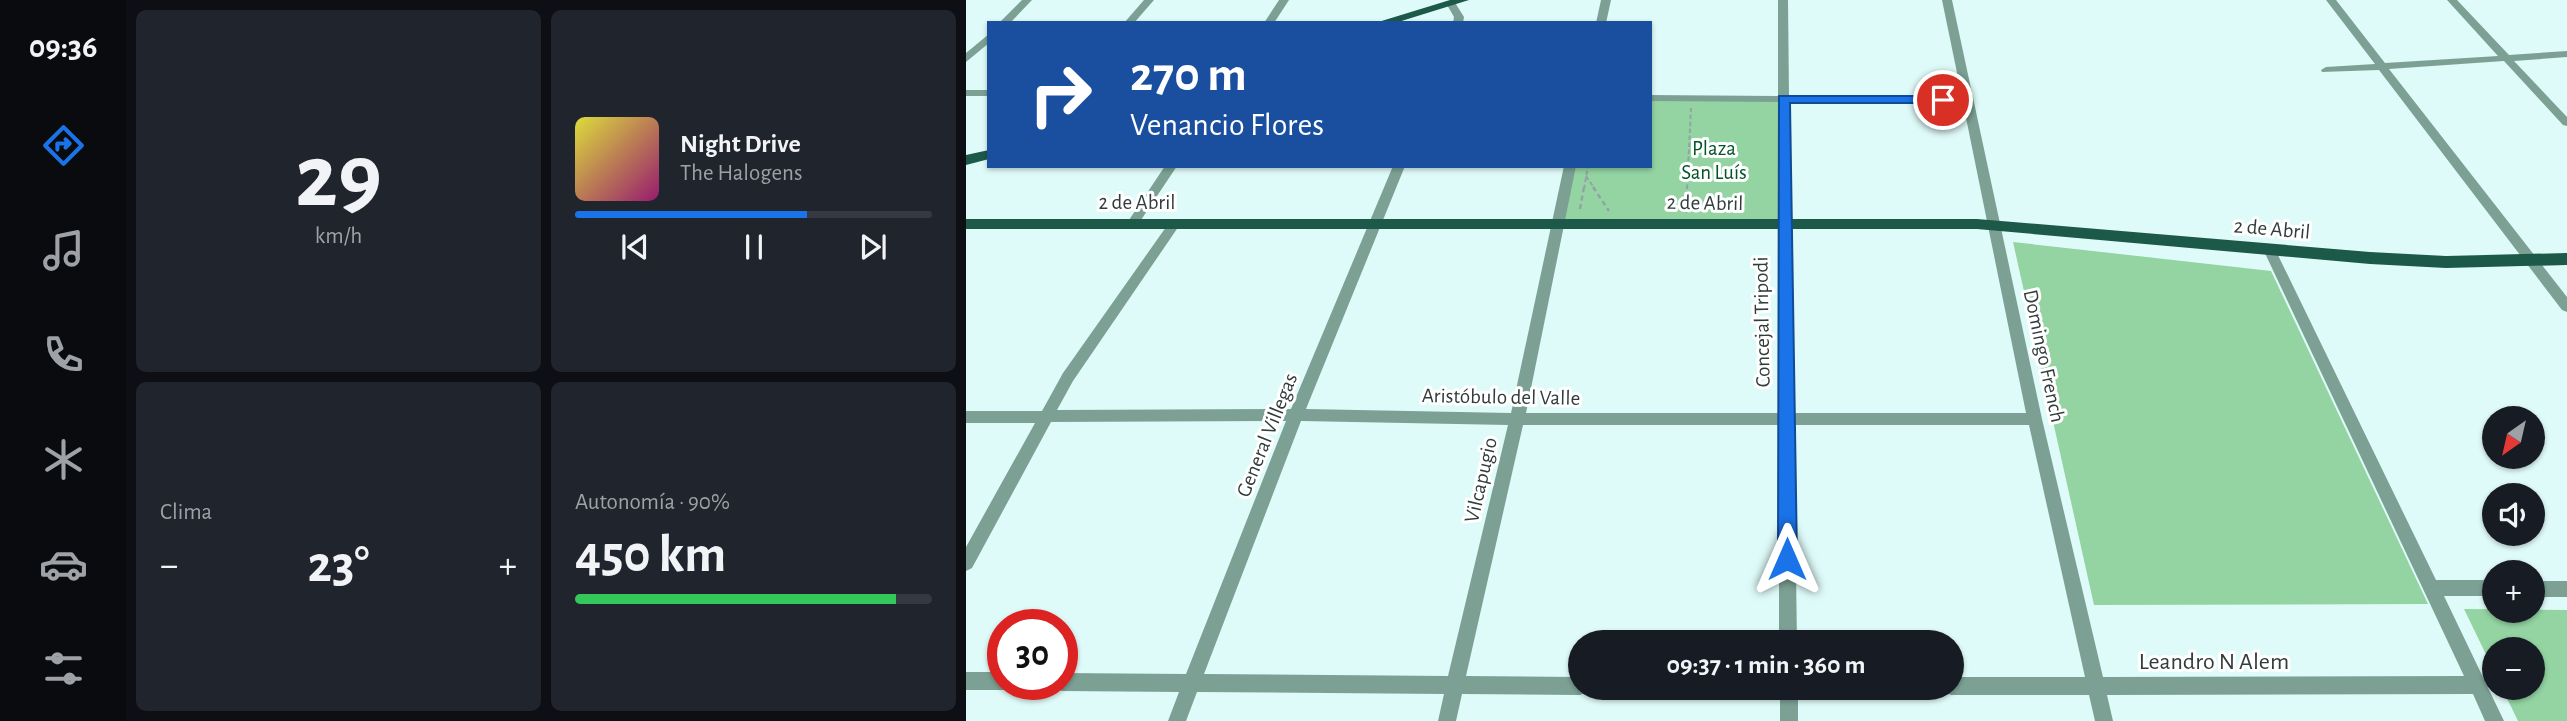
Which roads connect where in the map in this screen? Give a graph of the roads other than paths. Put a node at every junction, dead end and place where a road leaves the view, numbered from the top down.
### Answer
1 (1027, 0) edge
2 (1149, 0) edge
3 (1284, 0) edge
4 (1606, 0) edge
5 (1783, 0) edge
6 (1947, 0) edge
7 (2331, 0) edge
8 (2452, 0) edge
9 (1457, 1) edge
10 (1006, 21) edge
11 (1131, 21) edge
12 (1270, 21) edge
13 (1388, 21) edge
14 (1458, 21) edge
15 (1601, 21) edge
16 (987, 39) edge
17 (2567, 54) edge
18 (2506, 58) junction
19 (966, 59) edge
20 (2381, 67) junction
21 (2326, 70) dead end
22 (966, 93) edge
23 (987, 93) edge
24 (1652, 98) edge
25 (1783, 99) junction
26 (1969, 100) junction
27 (2567, 123) edge
28 (987, 155) edge
29 (966, 160) edge
30 (1170, 168) edge
31 (1398, 168) edge
32 (1570, 168) edge
33 (1376, 222) junction
34 (1133, 223) junction
35 (1175, 223) junction
36 (1558, 223) junction
37 (966, 224) edge
38 (1783, 225) junction
39 (1993, 225) junction
40 (2269, 250) junction
41 (2531, 259) junction
42 (2567, 259) edge
43 (2567, 307) edge
44 (1296, 415) junction
45 (966, 417) edge
46 (1046, 418) junction
47 (1517, 419) junction
48 (1786, 419) junction
49 (2035, 419) junction
50 (966, 563) edge
51 (2431, 588) junction
52 (2482, 589) edge
53 (2545, 589) edge
54 (2567, 589) edge
55 (1788, 630) edge
56 (966, 681) edge
57 (987, 681) edge
58 (1078, 682) edge
59 (1192, 683) junction
60 (2478, 685) junction
61 (1568, 686) edge
62 (1964, 686) edge
63 (1455, 687) junction
64 (2096, 687) junction
65 (1788, 700) edge
66 (1177, 721) edge
67 (1447, 721) edge
68 (1789, 721) edge
69 (2104, 721) edge
70 (2495, 721) edge

1 - 10 street
2 - 11 street
3 - 12 street
4 - 15 street
5 - 25 street, Concejal Tripodi
6 - 26 street, Domingo French
7 - 20 street
8 - 18 street
9 - 13 main road
9 - 14 street
16 - 19 street
17 - 18 street
18 - 20 street
18 - 27 street
20 - 21 street
20 - 41 street
22 - 23 street
24 - 25 street
25 - 26 street
25 - 38 street, Concejal Tripodi
26 - 39 street, Domingo French
28 - 29 main road
30 - 34 street
31 - 33 street, General Villegas
32 - 36 street, Vilcapugio
33 - 35 main road, 2 de Abril
33 - 36 main road, 2 de Abril
33 - 44 street, General Villegas
34 - 35 main road, 2 de Abril
34 - 37 main road, 2 de Abril
35 - 46 street
36 - 38 main road, 2 de Abril
36 - 47 street, Vilcapugio
38 - 39 main road, 2 de Abril
38 - 48 street, Concejal Tripodi
39 - 40 main road, 2 de Abril
39 - 49 street, Domingo French
40 - 41 main road, 2 de Abril
40 - 51 street
41 - 42 main road, 2 de Abril
41 - 43 street
44 - 46 street, Aristóbulo del Valle
44 - 47 street, Aristóbulo del Valle
44 - 59 street, General Villegas
45 - 46 street, Aristóbulo del Valle
46 - 50 street
47 - 48 street, Aristóbulo del Valle
47 - 63 street, Vilcapugio
48 - 49 street, Aristóbulo del Valle
48 - 55 street, Concejal Tripodi
49 - 64 street, Domingo French
51 - 52 street
51 - 60 street
53 - 54 street
56 - 57 street
58 - 59 street
59 - 63 street
59 - 66 street, General Villegas
60 - 64 street, Leandro N Alem
60 - 70 street
61 - 63 street
62 - 64 street, Leandro N Alem
63 - 67 street, Vilcapugio
64 - 69 street, Domingo French
65 - 68 street

